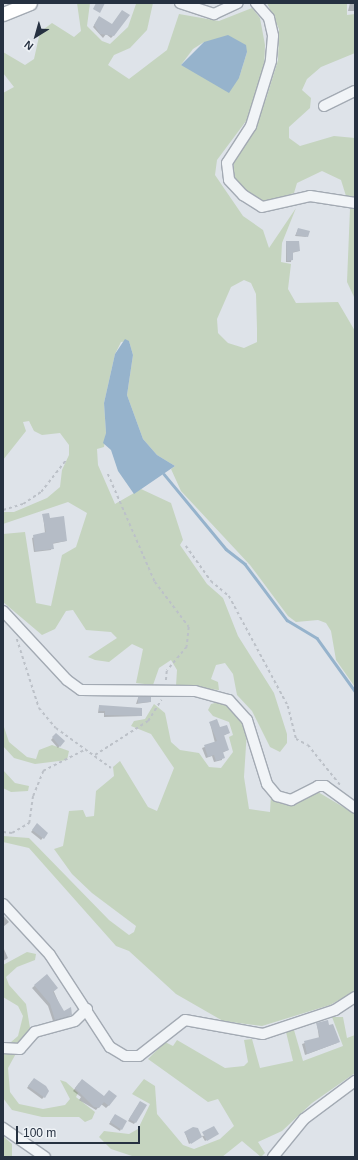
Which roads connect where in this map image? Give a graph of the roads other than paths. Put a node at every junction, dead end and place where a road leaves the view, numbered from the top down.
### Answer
1 (30, 3) edge
2 (180, 3) edge
3 (238, 3) edge
4 (256, 3) edge
5 (3, 14) edge
6 (355, 91) edge
7 (324, 106) dead end
8 (355, 203) edge
9 (3, 611) edge
10 (355, 808) edge
11 (3, 904) edge
12 (355, 997) edge
13 (87, 1009) junction
14 (3, 1048) edge
15 (355, 1081) edge
16 (3, 1128) edge
17 (45, 1157) edge
18 (273, 1157) edge

1 - 5 main road
2 - 3 street
4 - 8 street
6 - 7 street
9 - 10 street
11 - 13 street
12 - 13 street
13 - 14 street
15 - 18 street
16 - 17 street

